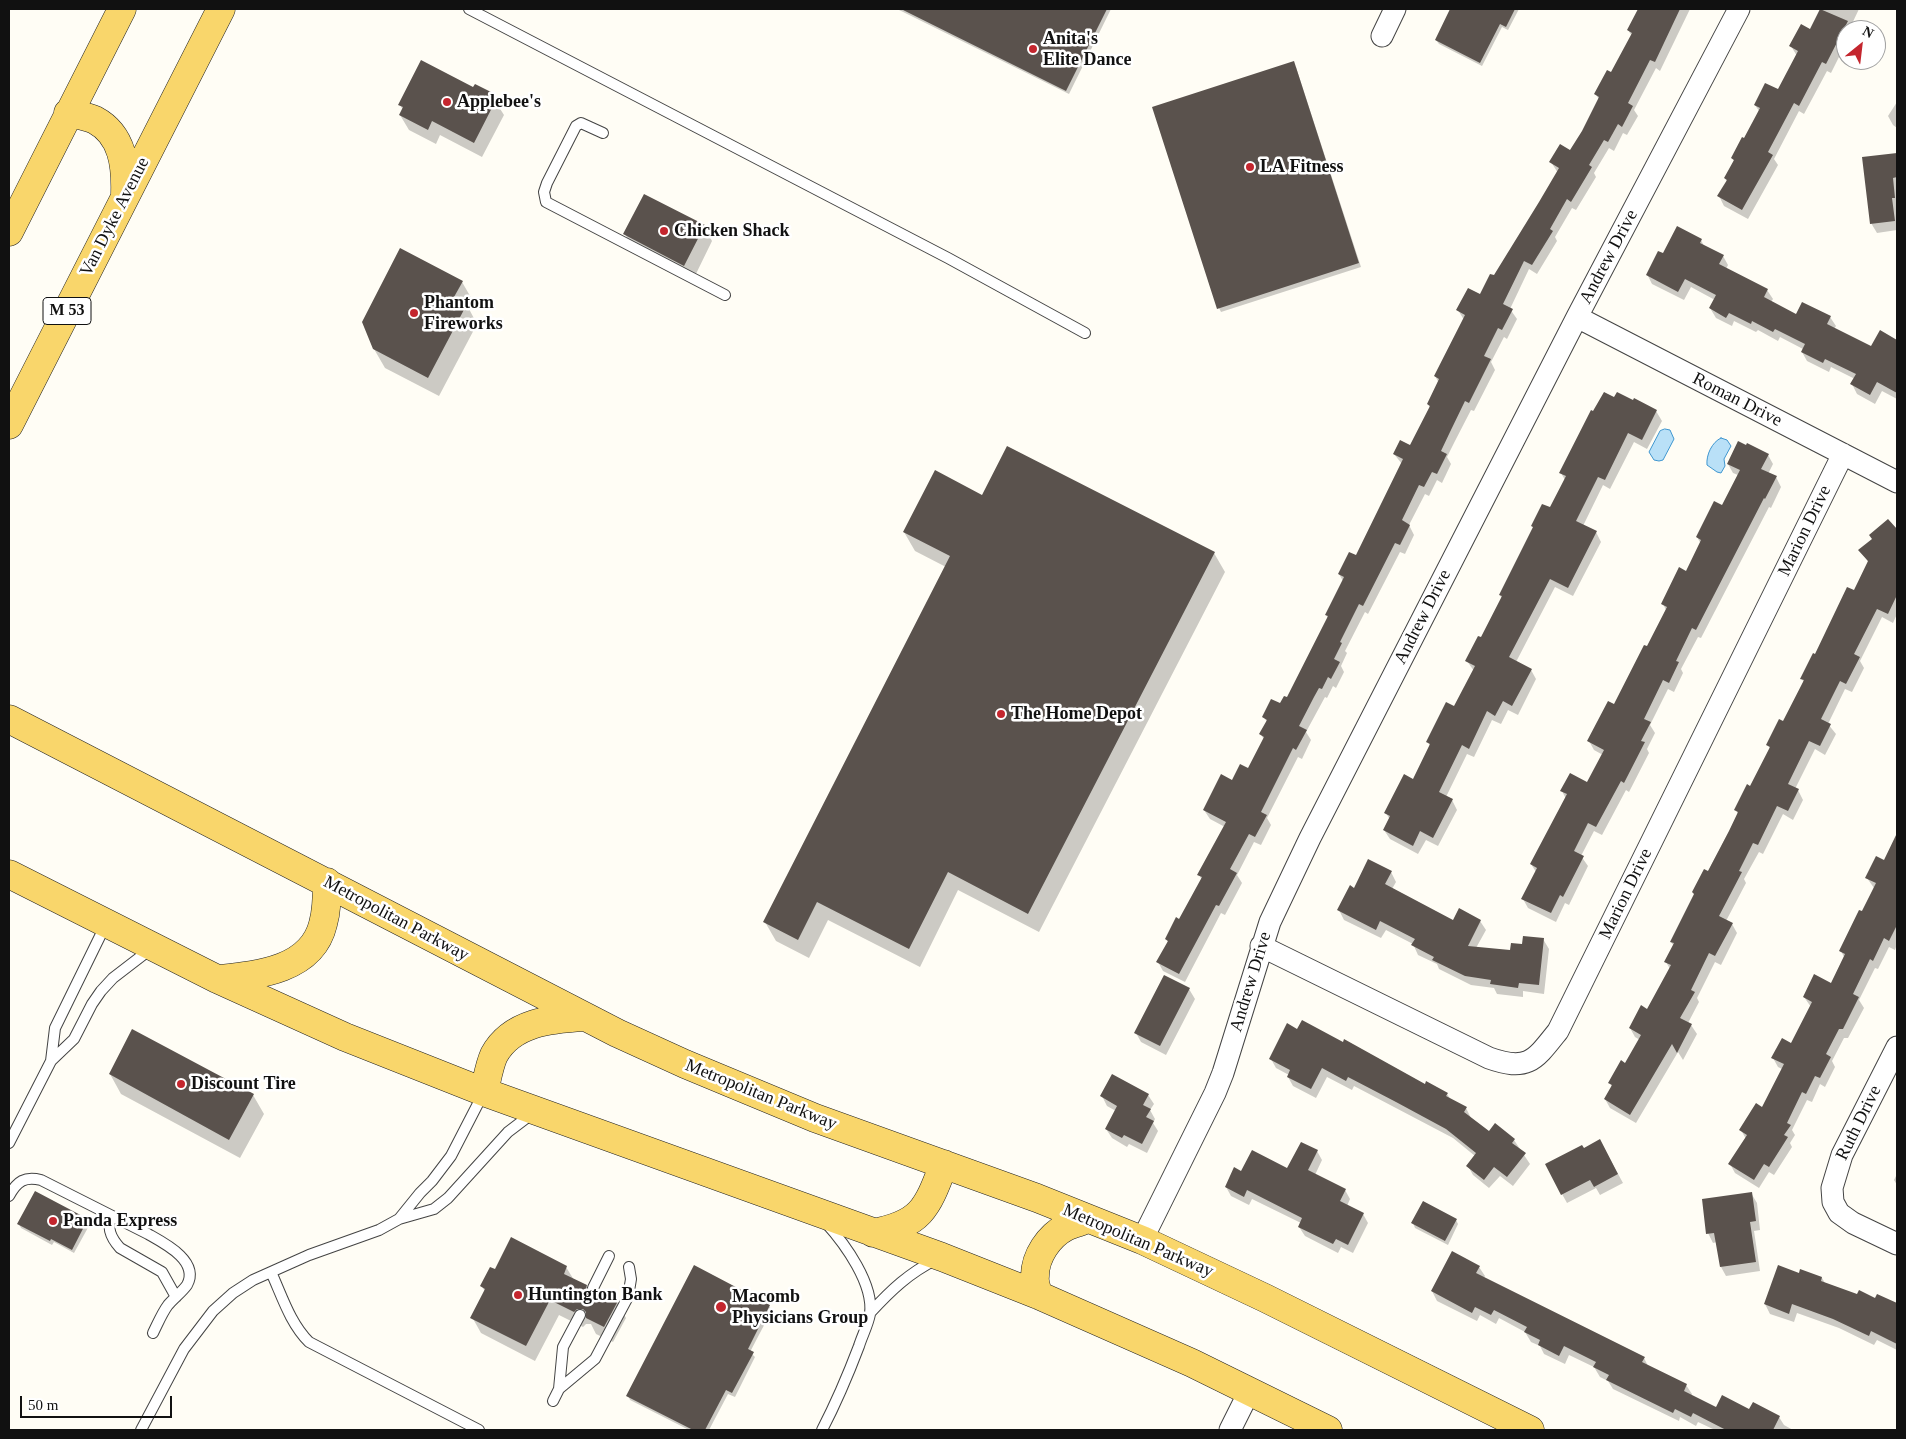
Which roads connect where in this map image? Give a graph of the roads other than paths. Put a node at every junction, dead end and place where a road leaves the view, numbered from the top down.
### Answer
1 (122, 9) edge
2 (221, 9) edge
3 (469, 9) edge
4 (1395, 9) edge
5 (1739, 9) edge
6 (1382, 36) dead end
7 (68, 113) junction
8 (603, 133) dead end
9 (125, 196) junction
10 (9, 232) edge
11 (725, 294) dead end
12 (1578, 317) junction
13 (1085, 333) dead end
14 (9, 425) edge
15 (1843, 454) junction
16 (1897, 482) edge
17 (9, 719) edge
18 (9, 874) edge
19 (327, 882) junction
20 (107, 922) junction
21 (1261, 946) junction
22 (154, 947) junction
23 (217, 979) junction
24 (584, 1017) junction
25 (1897, 1047) edge
26 (51, 1061) junction
27 (484, 1092) junction
28 (535, 1111) junction
29 (9, 1143) edge
30 (944, 1164) junction
31 (9, 1196) edge
32 (817, 1212) junction
33 (112, 1216) junction
34 (398, 1219) junction
35 (1088, 1219) junction
36 (873, 1233) junction
37 (1142, 1240) junction
38 (1897, 1244) edge
39 (608, 1256) dead end
40 (942, 1257) junction
41 (629, 1267) dead end
42 (271, 1272) junction
43 (593, 1288) dead end
44 (1038, 1295) junction
45 (176, 1296) junction
46 (870, 1313) junction
47 (580, 1315) dead end
48 (153, 1333) dead end
49 (559, 1389) junction
50 (1249, 1392) junction
51 (553, 1401) dead end
52 (141, 1430) edge
53 (479, 1430) edge
54 (822, 1430) edge
55 (1230, 1430) edge
56 (1328, 1430) edge
57 (1530, 1430) edge

1 - 7 main road
2 - 9 main road, Van Dyke Avenue / M 53
3 - 13 lane
4 - 6 street
5 - 12 street, Andrew Drive
7 - 9 main road
7 - 10 main road
8 - 11 lane
9 - 14 main road, Van Dyke Avenue / M 53
12 - 15 street, Roman Drive
12 - 21 street, Andrew Drive
15 - 16 street, Roman Drive
15 - 21 street, Marion Drive
17 - 19 main road, Metropolitan Parkway
18 - 20 main road
19 - 23 main road
19 - 24 main road, Metropolitan Parkway
20 - 22 main road
20 - 26 lane
21 - 37 street, Andrew Drive
22 - 23 main road
22 - 26 lane
23 - 27 main road
24 - 27 main road
24 - 30 main road, Metropolitan Parkway
25 - 38 street, Ruth Drive
26 - 29 lane
27 - 28 main road
27 - 34 lane
28 - 32 main road
28 - 34 lane
30 - 35 main road, Metropolitan Parkway
30 - 36 main road
31 - 33 lane
32 - 36 main road
32 - 46 lane
33 - 45 lane
33 - 45 lane
34 - 42 lane
35 - 37 main road, Metropolitan Parkway
35 - 44 main road
36 - 40 main road
37 - 57 main road, Metropolitan Parkway
39 - 43 lane
40 - 44 main road
40 - 46 lane
41 - 49 lane
42 - 52 lane
42 - 53 lane
44 - 50 main road
45 - 48 lane
46 - 54 lane
47 - 49 lane
49 - 51 lane
50 - 55 street
50 - 56 main road

